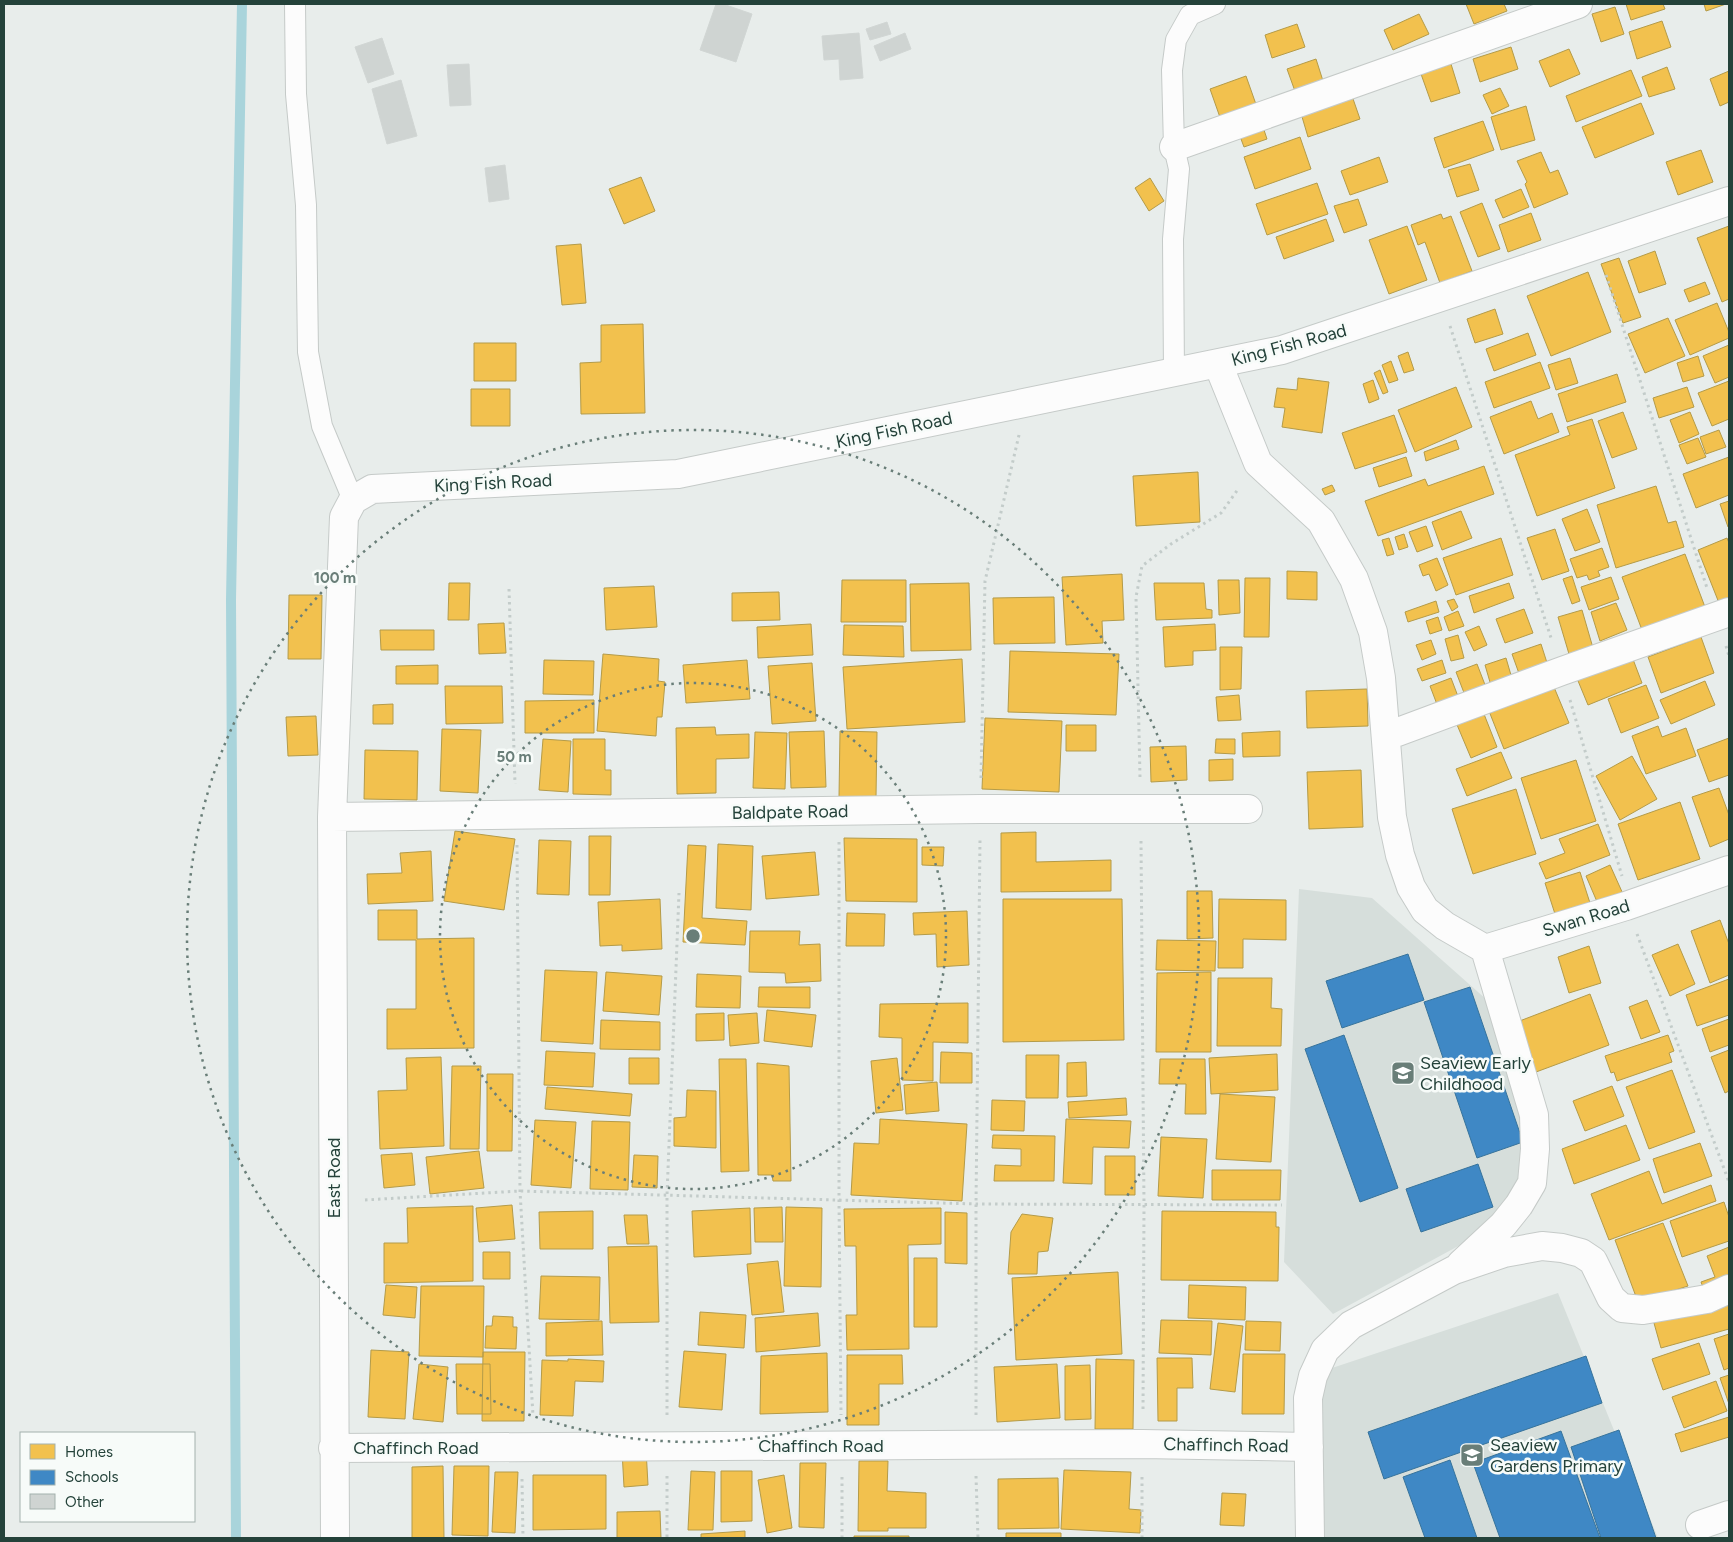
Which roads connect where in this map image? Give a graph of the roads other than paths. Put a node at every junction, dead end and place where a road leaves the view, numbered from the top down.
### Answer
1 (295, 4) edge
2 (1215, 4) edge
3 (1578, 4) edge
4 (1174, 147) junction
5 (1729, 201) edge
6 (1218, 364) junction
7 (1174, 373) junction
8 (353, 500) junction
9 (1722, 614) edge
10 (1387, 736) junction
11 (1248, 810) dead end
12 (332, 817) junction
13 (1729, 870) edge
14 (1485, 949) junction
15 (1454, 1270) junction
16 (1729, 1289) edge
17 (1309, 1447) junction
18 (334, 1448) junction
19 (1729, 1516) edge
20 (1700, 1525) dead end
21 (335, 1538) edge
22 (1310, 1538) edge

1 - 8 lane
2 - 4 lane
3 - 4 street
4 - 7 lane
5 - 6 street, King Fish Road
6 - 7 street, King Fish Road
6 - 10 street
7 - 8 street, King Fish Road
8 - 12 street
9 - 10 street
10 - 14 street
11 - 12 street, Baldpate Road
12 - 18 street, East Road
13 - 14 street, Swan Road
14 - 15 street
15 - 16 street
15 - 17 street
17 - 18 street, Chaffinch Road
17 - 22 street
18 - 21 street, East Road
19 - 20 street

